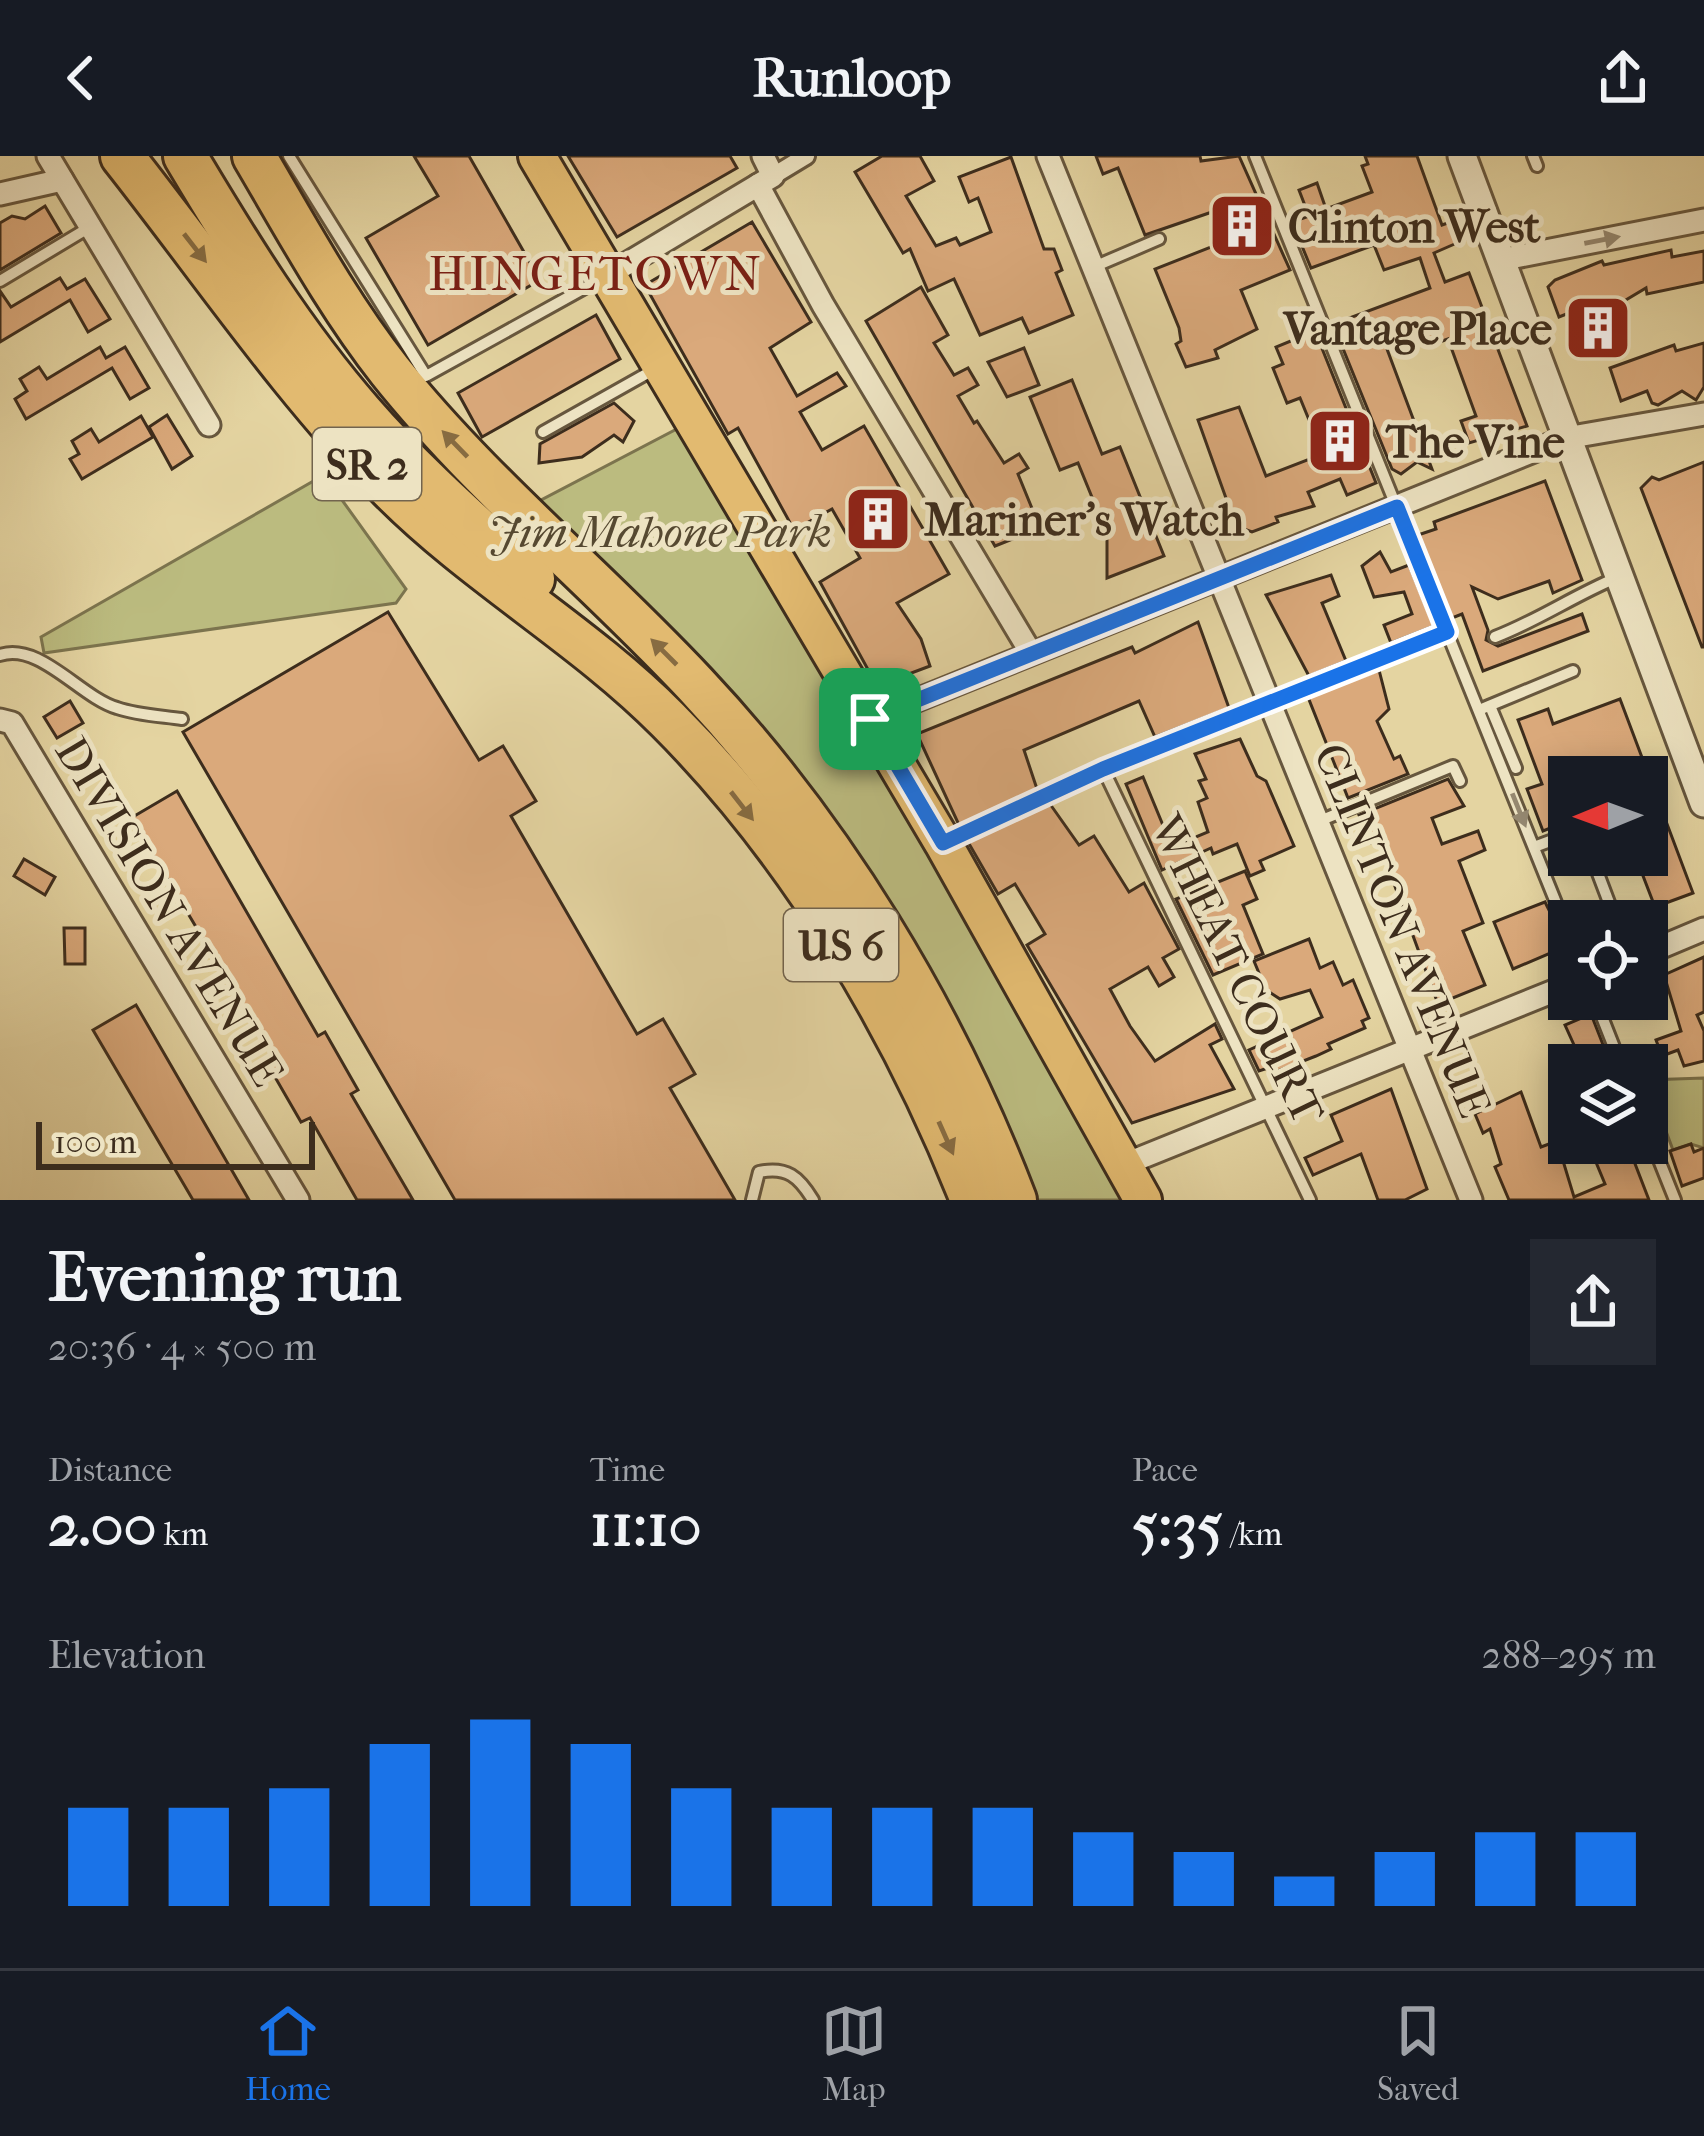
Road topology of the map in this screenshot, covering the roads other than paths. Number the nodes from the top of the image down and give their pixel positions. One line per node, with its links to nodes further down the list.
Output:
1 (48, 156): 12 (street)
2 (122, 156): 37 (highway, SR 2, one-way to 37)
3 (185, 156): 37 (highway, US 6)
4 (212, 156): 29 (highway, US 6)
5 (537, 156): 19 (main road)
6 (806, 156): 11 (street)
7 (1048, 156): 18 (street, CLINTON AVENUE)
8 (1256, 156): 26 (lane)
9 (1462, 156): 17 (street)
10 (279, 160): 19 (lane); 29 (highway, SR 2, one-way to 10)
11 (765, 172): 19 (street); 32 (street)
12 (62, 180): 13 (street); 15 (street)
13 (0, 194)
14 (1704, 220): 17 (street, one-way to 14)
15 (90, 226): 20 (lane); 23 (street)
16 (1159, 239): 18 (lane)
17 (1500, 260): 25 (street)
18 (1096, 266): 28 (street, CLINTON AVENUE)
19 (608, 275): 21 (main road)
20 (0, 281)
21 (662, 366): 24 (lane); 39 (main road)
22 (1704, 414): 25 (street)
23 (209, 425)
24 (542, 432)
25 (1566, 438): 26 (street); 27 (street)
26 (1397, 507): 28 (street); 30 (lane)
27 (1619, 577): 31 (lane); 44 (street)
28 (1217, 579): 32 (street); 35 (street, CLINTON AVENUE)
29 (627, 615): 61 (highway, US 6, one-way to 29)
30 (1447, 632): 35 (lane); 36 (lane)
31 (1495, 637)
32 (1031, 652): 39 (street)
33 (0, 655): 38 (lane)
34 (1573, 671): 36 (lane)
35 (1268, 703): 42 (lane); 45 (street, CLINTON AVENUE)
36 (1484, 708): 41 (lane); 48 (lane, one-way to 48)
37 (666, 717): 60 (highway, US 6, one-way to 60)
38 (182, 718)
39 (870, 719): 47 (main road)
40 (6, 722): 57 (street, DIVISION AVENUE)
41 (1516, 768)
42 (1103, 769): 47 (lane); 54 (lane, WHEAT COURT)
43 (1460, 781): 45 (lane)
44 (1704, 803)
45 (1317, 822): 53 (street, CLINTON AVENUE)
46 (1548, 842): 48 (lane)
47 (943, 843): 56 (main road)
48 (1534, 847): 49 (lane)
49 (1555, 900)
50 (1704, 928): 51 (street)
51 (1668, 944)
52 (1548, 993): 53 (street)
53 (1410, 1045): 54 (street); 64 (street, CLINTON AVENUE)
54 (1263, 1107): 56 (street); 63 (lane, WHEAT COURT)
55 (1661, 1164): 65 (lane)
56 (1123, 1165): 62 (main road)
57 (298, 1200)
58 (752, 1200): 59 (lane)
59 (813, 1200)
60 (972, 1200)
61 (1015, 1200)
62 (1143, 1200)
63 (1310, 1200)
64 (1471, 1200)
65 (1675, 1200)

